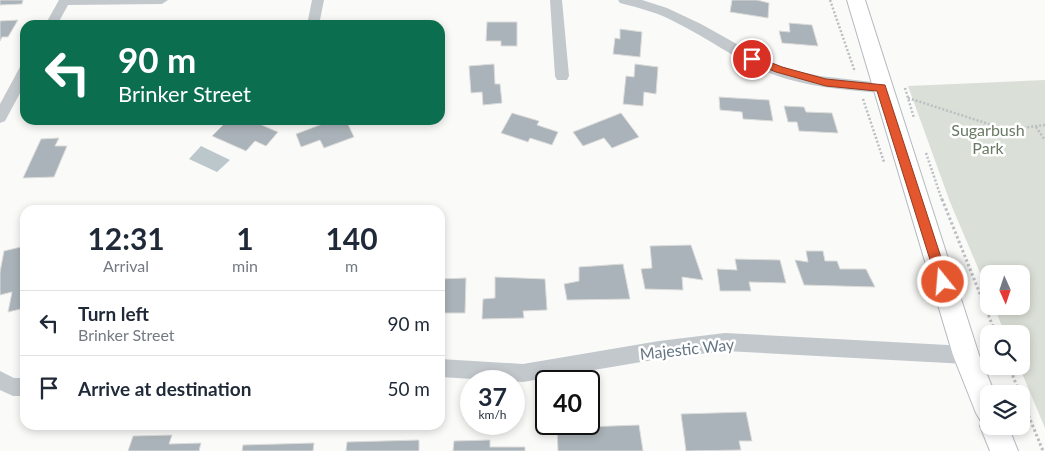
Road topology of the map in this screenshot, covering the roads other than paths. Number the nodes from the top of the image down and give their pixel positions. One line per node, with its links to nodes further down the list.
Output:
1 (65, 0): 2 (street); 7 (street)
2 (162, 0)
3 (318, 0): 8 (street)
4 (556, 0): 9 (street)
5 (624, 0): 11 (street)
6 (856, 0): 11 (street)
7 (54, 20)
8 (314, 20)
9 (562, 76)
10 (20, 80): 12 (street)
11 (881, 88): 13 (street)
12 (0, 117)
13 (966, 355): 14 (street, Majestic Way); 17 (street)
14 (445, 368)
15 (0, 380): 16 (street)
16 (20, 387)
17 (980, 390)
18 (998, 435): 19 (street)
19 (1004, 451)

